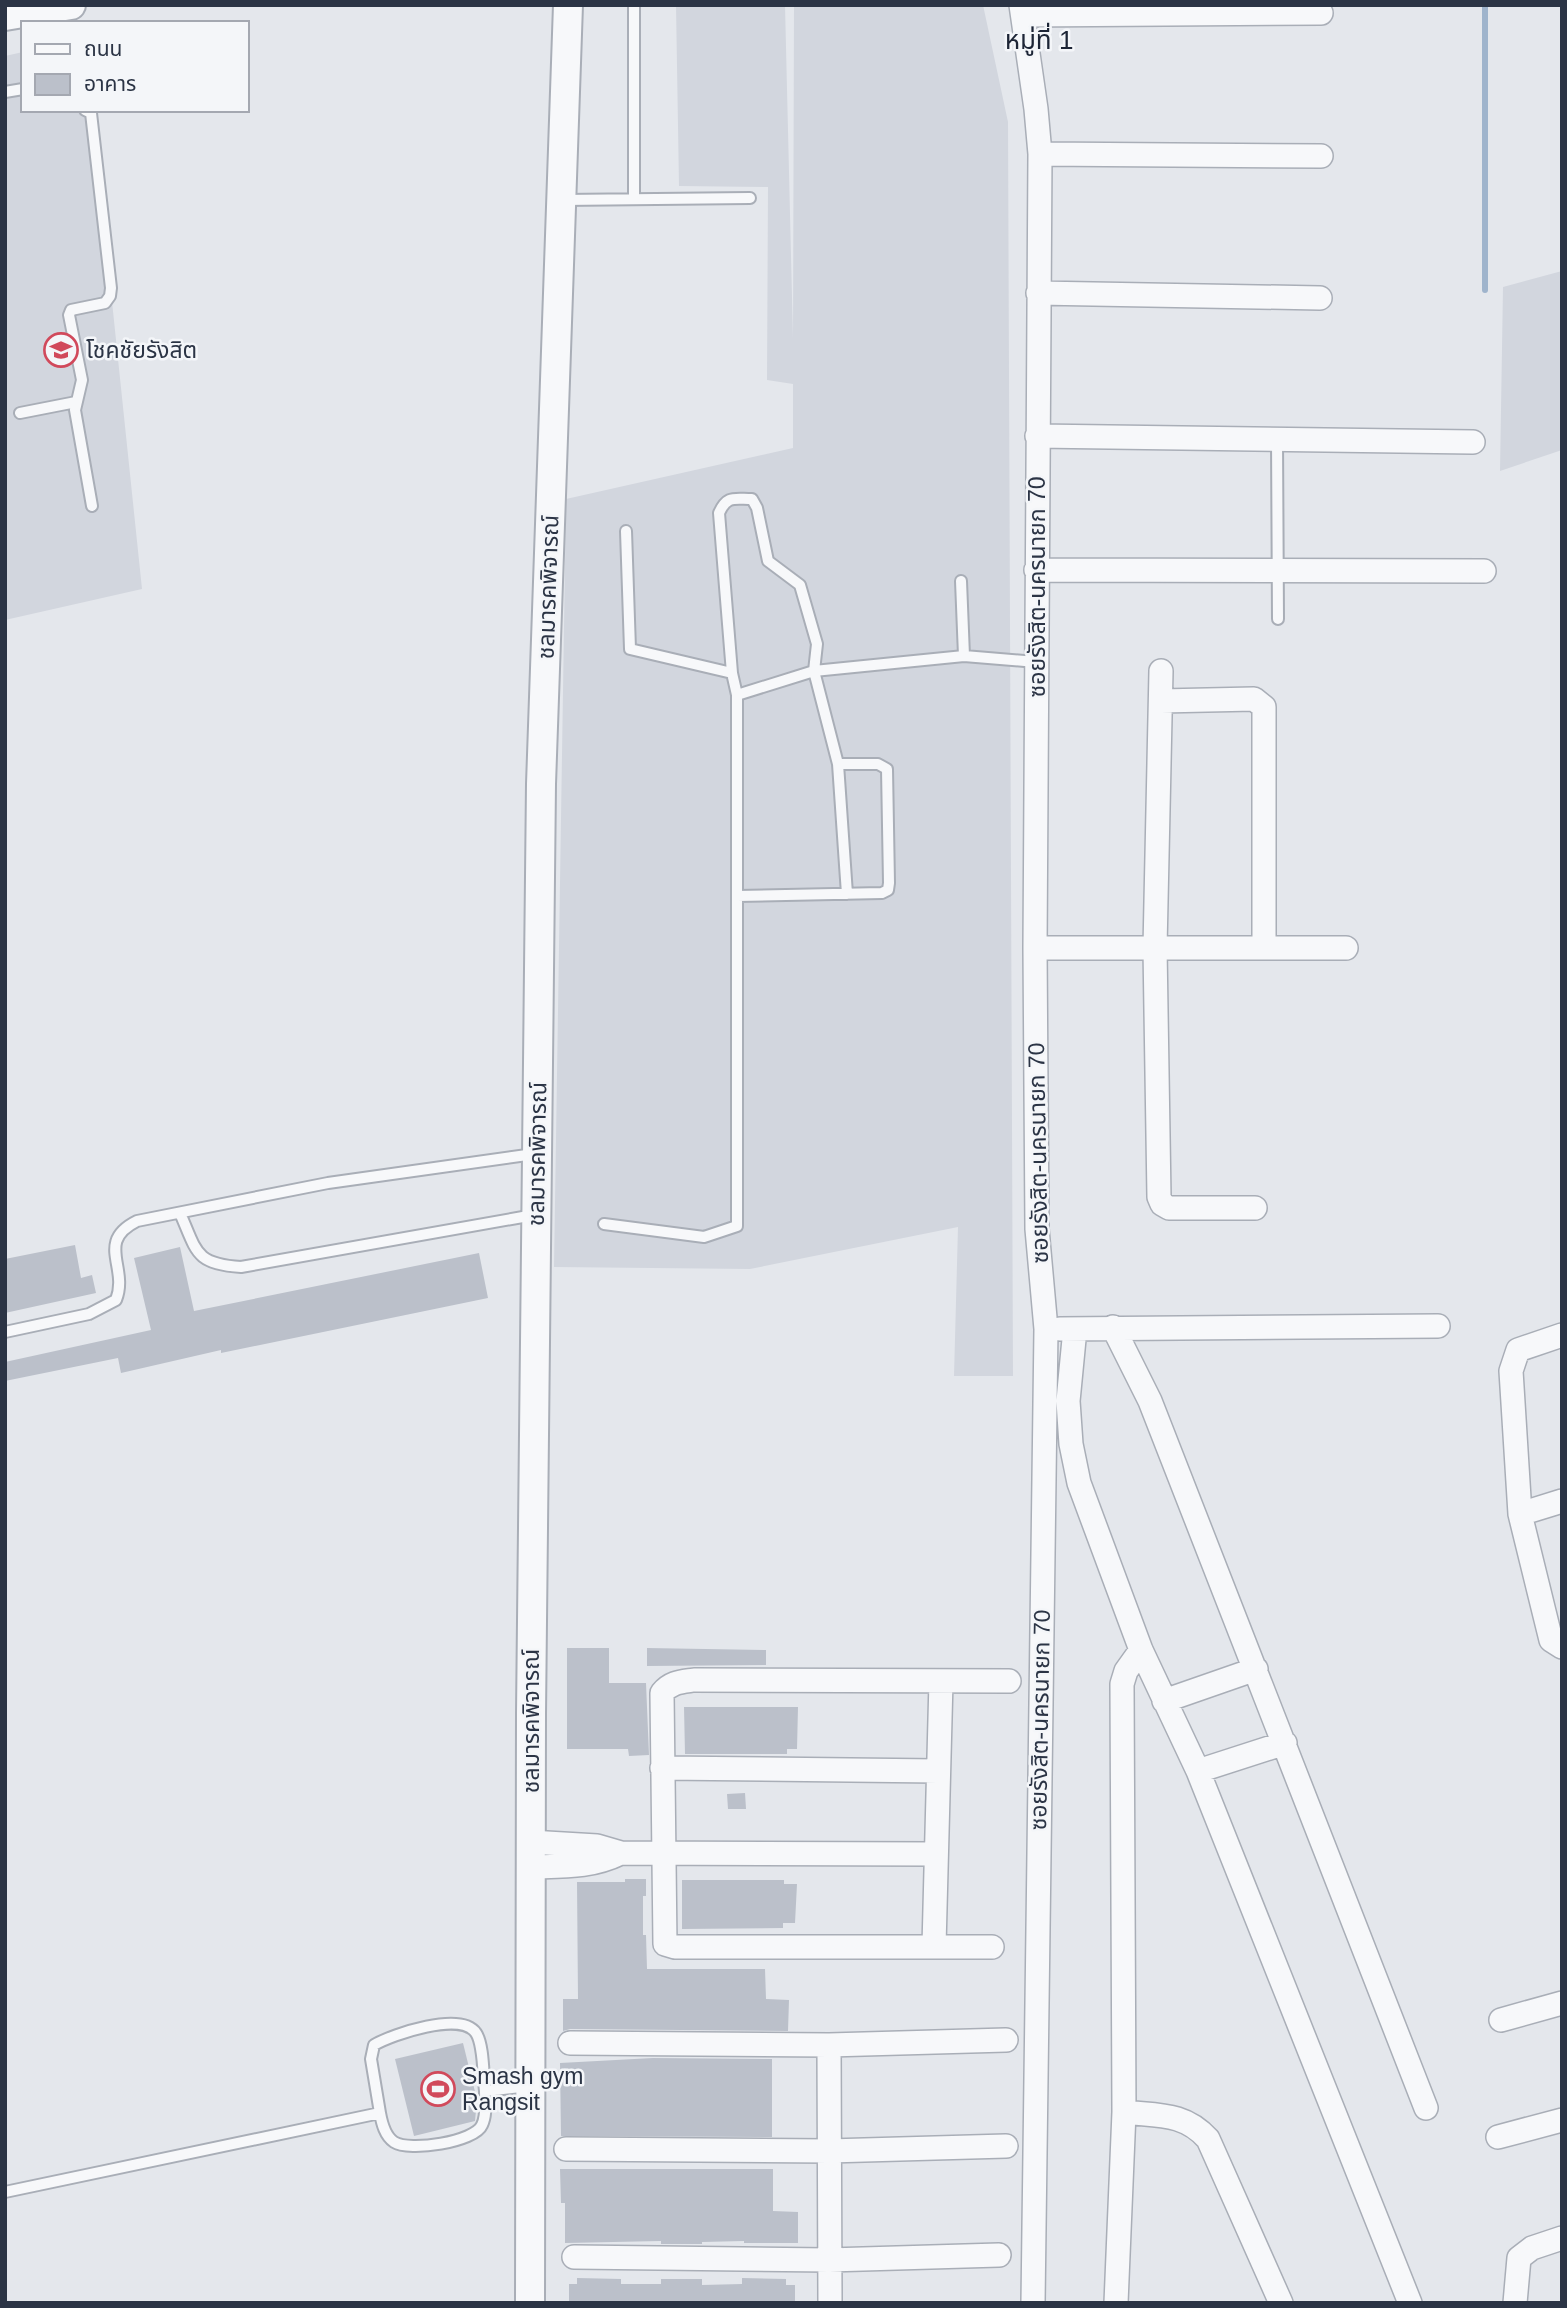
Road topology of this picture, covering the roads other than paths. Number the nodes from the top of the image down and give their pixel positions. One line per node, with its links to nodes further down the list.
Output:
1 (71, 5): 4 (street)
2 (568, 5): 13 (street, ชลมารคพิจารณ์)
3 (634, 5): 12 (lane)
4 (65, 6): 7 (street)
5 (1022, 10): 6 (street); 9 (street, ซอยรังสิต-นครนายก 70)
6 (1321, 13)
7 (19, 17)
8 (89, 112): 16 (lane)
9 (1040, 153): 10 (street); 14 (street, ซอยรังสิต-นครนายก 70)
10 (1321, 156)
11 (750, 198): 12 (lane)
12 (634, 199): 13 (lane)
13 (562, 200): 42 (street, ชลมารคพิจารณ์)
14 (1038, 293): 15 (street); 18 (street, ซอยรังสิต-นครนายก 70)
15 (1320, 298)
16 (76, 402): 17 (lane); 21 (lane)
17 (20, 413)
18 (1037, 436): 19 (street); 23 (street, ซอยรังสิต-นครนายก 70)
19 (1277, 439): 20 (street); 24 (lane)
20 (1472, 442)
21 (92, 506)
22 (626, 531): 32 (lane)
23 (1036, 570): 24 (street); 29 (street, ซอยรังสิต-นครนายก 70)
24 (1279, 570): 25 (street); 27 (lane)
25 (1484, 571)
26 (961, 581): 28 (lane)
27 (1278, 619)
28 (964, 656): 29 (lane); 30 (lane)
29 (1036, 662): 38 (street, ซอยรังสิต-นครนายก 70)
30 (814, 671): 32 (lane); 33 (lane); 35 (lane)
31 (1161, 671): 34 (street)
32 (733, 673): 33 (lane)
33 (737, 695): 37 (lane)
34 (1161, 701): 39 (street); 40 (street)
35 (838, 764): 36 (lane); 36 (lane)
36 (847, 894): 37 (lane)
37 (737, 896): 46 (lane)
38 (1035, 948): 39 (street); 49 (street, ซอยรังสิต-นครนายก 70)
39 (1155, 948): 40 (street); 43 (street)
40 (1264, 948): 41 (street)
41 (1346, 948)
42 (537, 1153): 44 (lane); 45 (street, ชลมารคพิจารณ์)
43 (1255, 1208)
44 (180, 1213): 45 (lane); 51 (lane)
45 (536, 1214): 67 (street, ชลมารคพิจารณ์)
46 (604, 1224)
47 (1438, 1326): 48 (street)
48 (1113, 1327): 50 (street); 57 (street)
49 (1046, 1329): 50 (street); 92 (street, ซอยรังสิต-นครนายก 70)
50 (1075, 1329): 56 (street)
51 (5, 1332)
52 (1562, 1335): 54 (street)
53 (1562, 1501): 54 (street)
54 (1520, 1514): 55 (street)
55 (1562, 1647)
56 (1141, 1650): 60 (street); 78 (street)
57 (1256, 1669): 60 (street); 61 (street)
58 (941, 1681): 59 (street); 62 (street); 63 (street)
59 (1009, 1681)
60 (1164, 1701): 64 (street)
61 (1285, 1743): 64 (street); 77 (street)
62 (662, 1768): 63 (street); 65 (street)
63 (939, 1771): 66 (street)
64 (1198, 1771): 95 (street)
65 (663, 1853): 66 (street); 67 (street); 68 (street)
66 (936, 1854): 68 (street)
67 (530, 1855): 75 (street, ชลมารคพิจารณ์)
68 (934, 1946): 69 (street)
69 (992, 1947)
70 (1562, 2003): 71 (street)
71 (1501, 2020)
72 (1006, 2040): 74 (street)
73 (570, 2043): 74 (street)
74 (829, 2045): 84 (street)
75 (529, 2087): 76 (lane); 90 (street, ชลมารคพิจารณ์)
76 (485, 2091): 79 (lane); 79 (lane)
77 (1426, 2108)
78 (1124, 2112): 93 (street); 94 (street)
79 (380, 2113): 85 (lane)
80 (1562, 2119): 81 (street)
81 (1498, 2137)
82 (1006, 2146): 84 (street)
83 (566, 2149): 84 (street)
84 (829, 2151): 89 (street)
85 (5, 2192)
86 (1562, 2238): 96 (street)
87 (999, 2255): 89 (street)
88 (573, 2258): 89 (street)
89 (829, 2260): 91 (street)
90 (530, 2303)
91 (830, 2303)
92 (1033, 2303)
93 (1116, 2303)
94 (1280, 2303)
95 (1410, 2303)
96 (1515, 2303)

